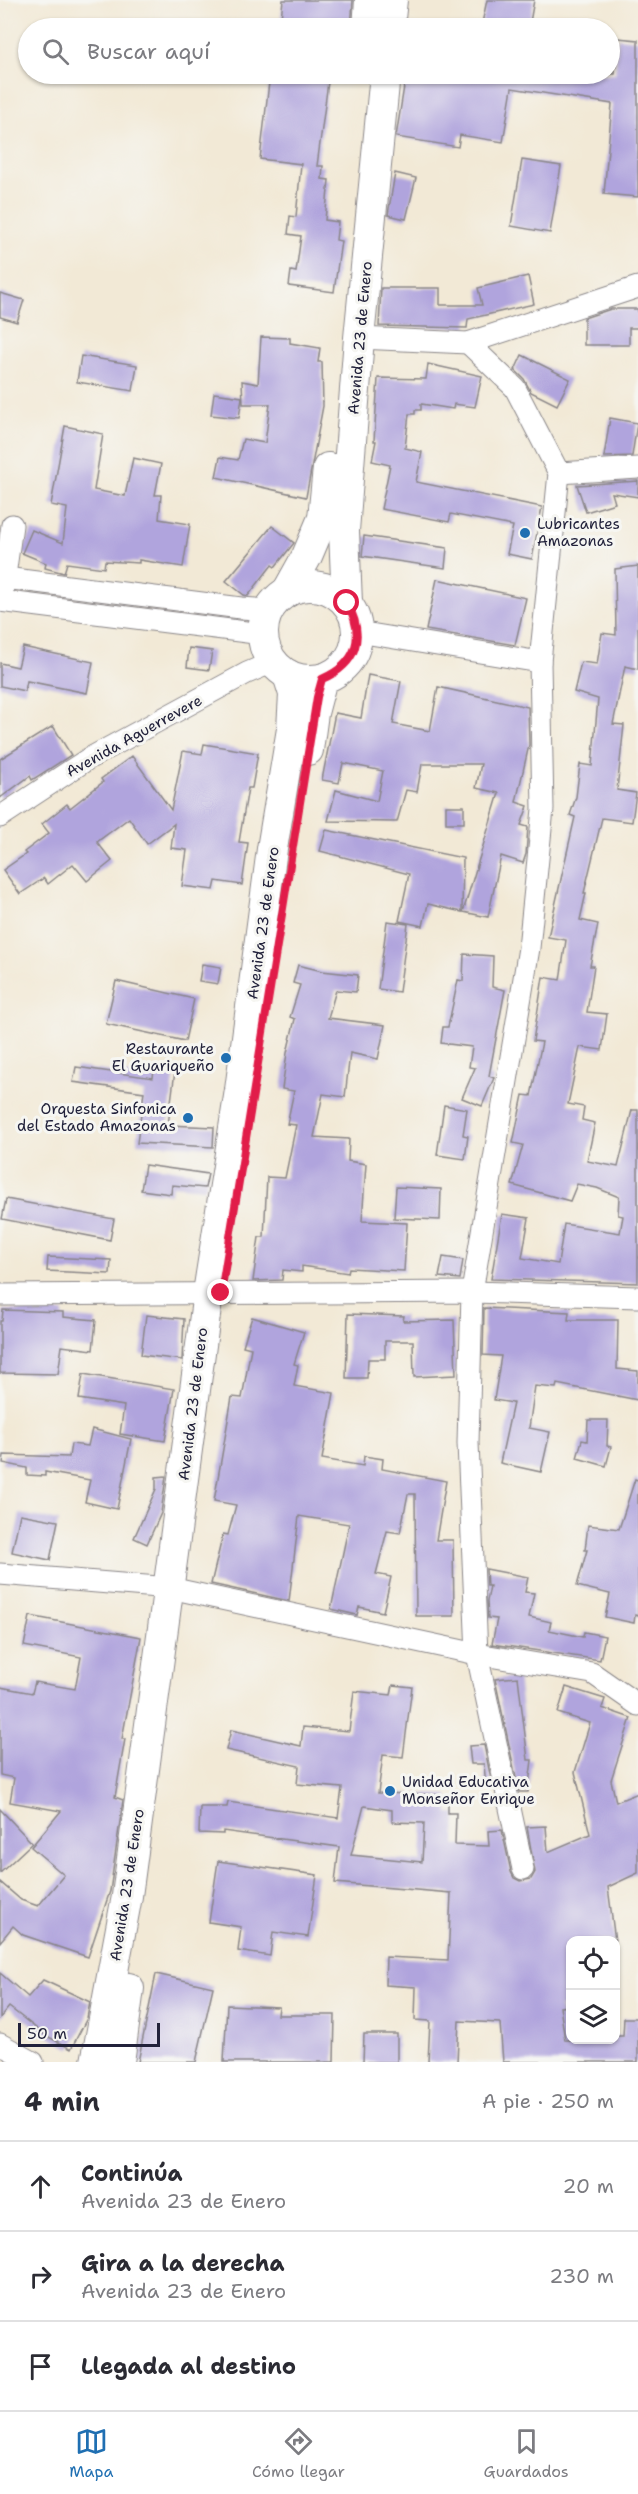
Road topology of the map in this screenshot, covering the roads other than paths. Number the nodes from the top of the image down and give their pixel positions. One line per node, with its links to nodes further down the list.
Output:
1 (370, 0): 3 (main road)
2 (392, 0): 4 (main road)
3 (369, 18)
4 (390, 18)
5 (362, 84): 16 (main road, Avenida 23 de Enero)
6 (384, 84): 8 (main road, Avenida 23 de Enero)
7 (638, 287): 9 (street)
8 (359, 338): 9 (street); 15 (main road, Avenida 23 de Enero)
9 (468, 343): 11 (street)
10 (638, 468): 11 (street)
11 (559, 473): 18 (street)
12 (12, 525): 13 (street)
13 (5, 578): 14 (street); 16 (street)
14 (0, 603): 16 (street)
15 (347, 603): 16 (main road); 17 (main road, Avenida 23 de Enero)
16 (273, 612): 19 (main road, Avenida 23 de Enero)
17 (358, 632): 18 (street); 20 (main road)
18 (540, 662): 22 (street)
19 (280, 669): 20 (main road); 21 (street, Avenida Aguerrevere); 23 (main road, Avenida 23 de Enero)
20 (322, 679): 23 (main road, Avenida 23 de Enero)
21 (0, 817)
22 (472, 1292): 23 (street); 25 (street); 28 (street)
23 (215, 1293): 24 (street); 27 (main road, Avenida 23 de Enero)
24 (0, 1295)
25 (638, 1297)
26 (0, 1574): 27 (street)
27 (177, 1590): 28 (street); 33 (main road, Avenida 23 de Enero); 34 (main road, Avenida 23 de Enero)
28 (477, 1654): 29 (street); 30 (street)
29 (638, 1705)
30 (523, 1869)
31 (0, 2044): 32 (street)
32 (33, 2062)
33 (96, 2062)
34 (119, 2062)

